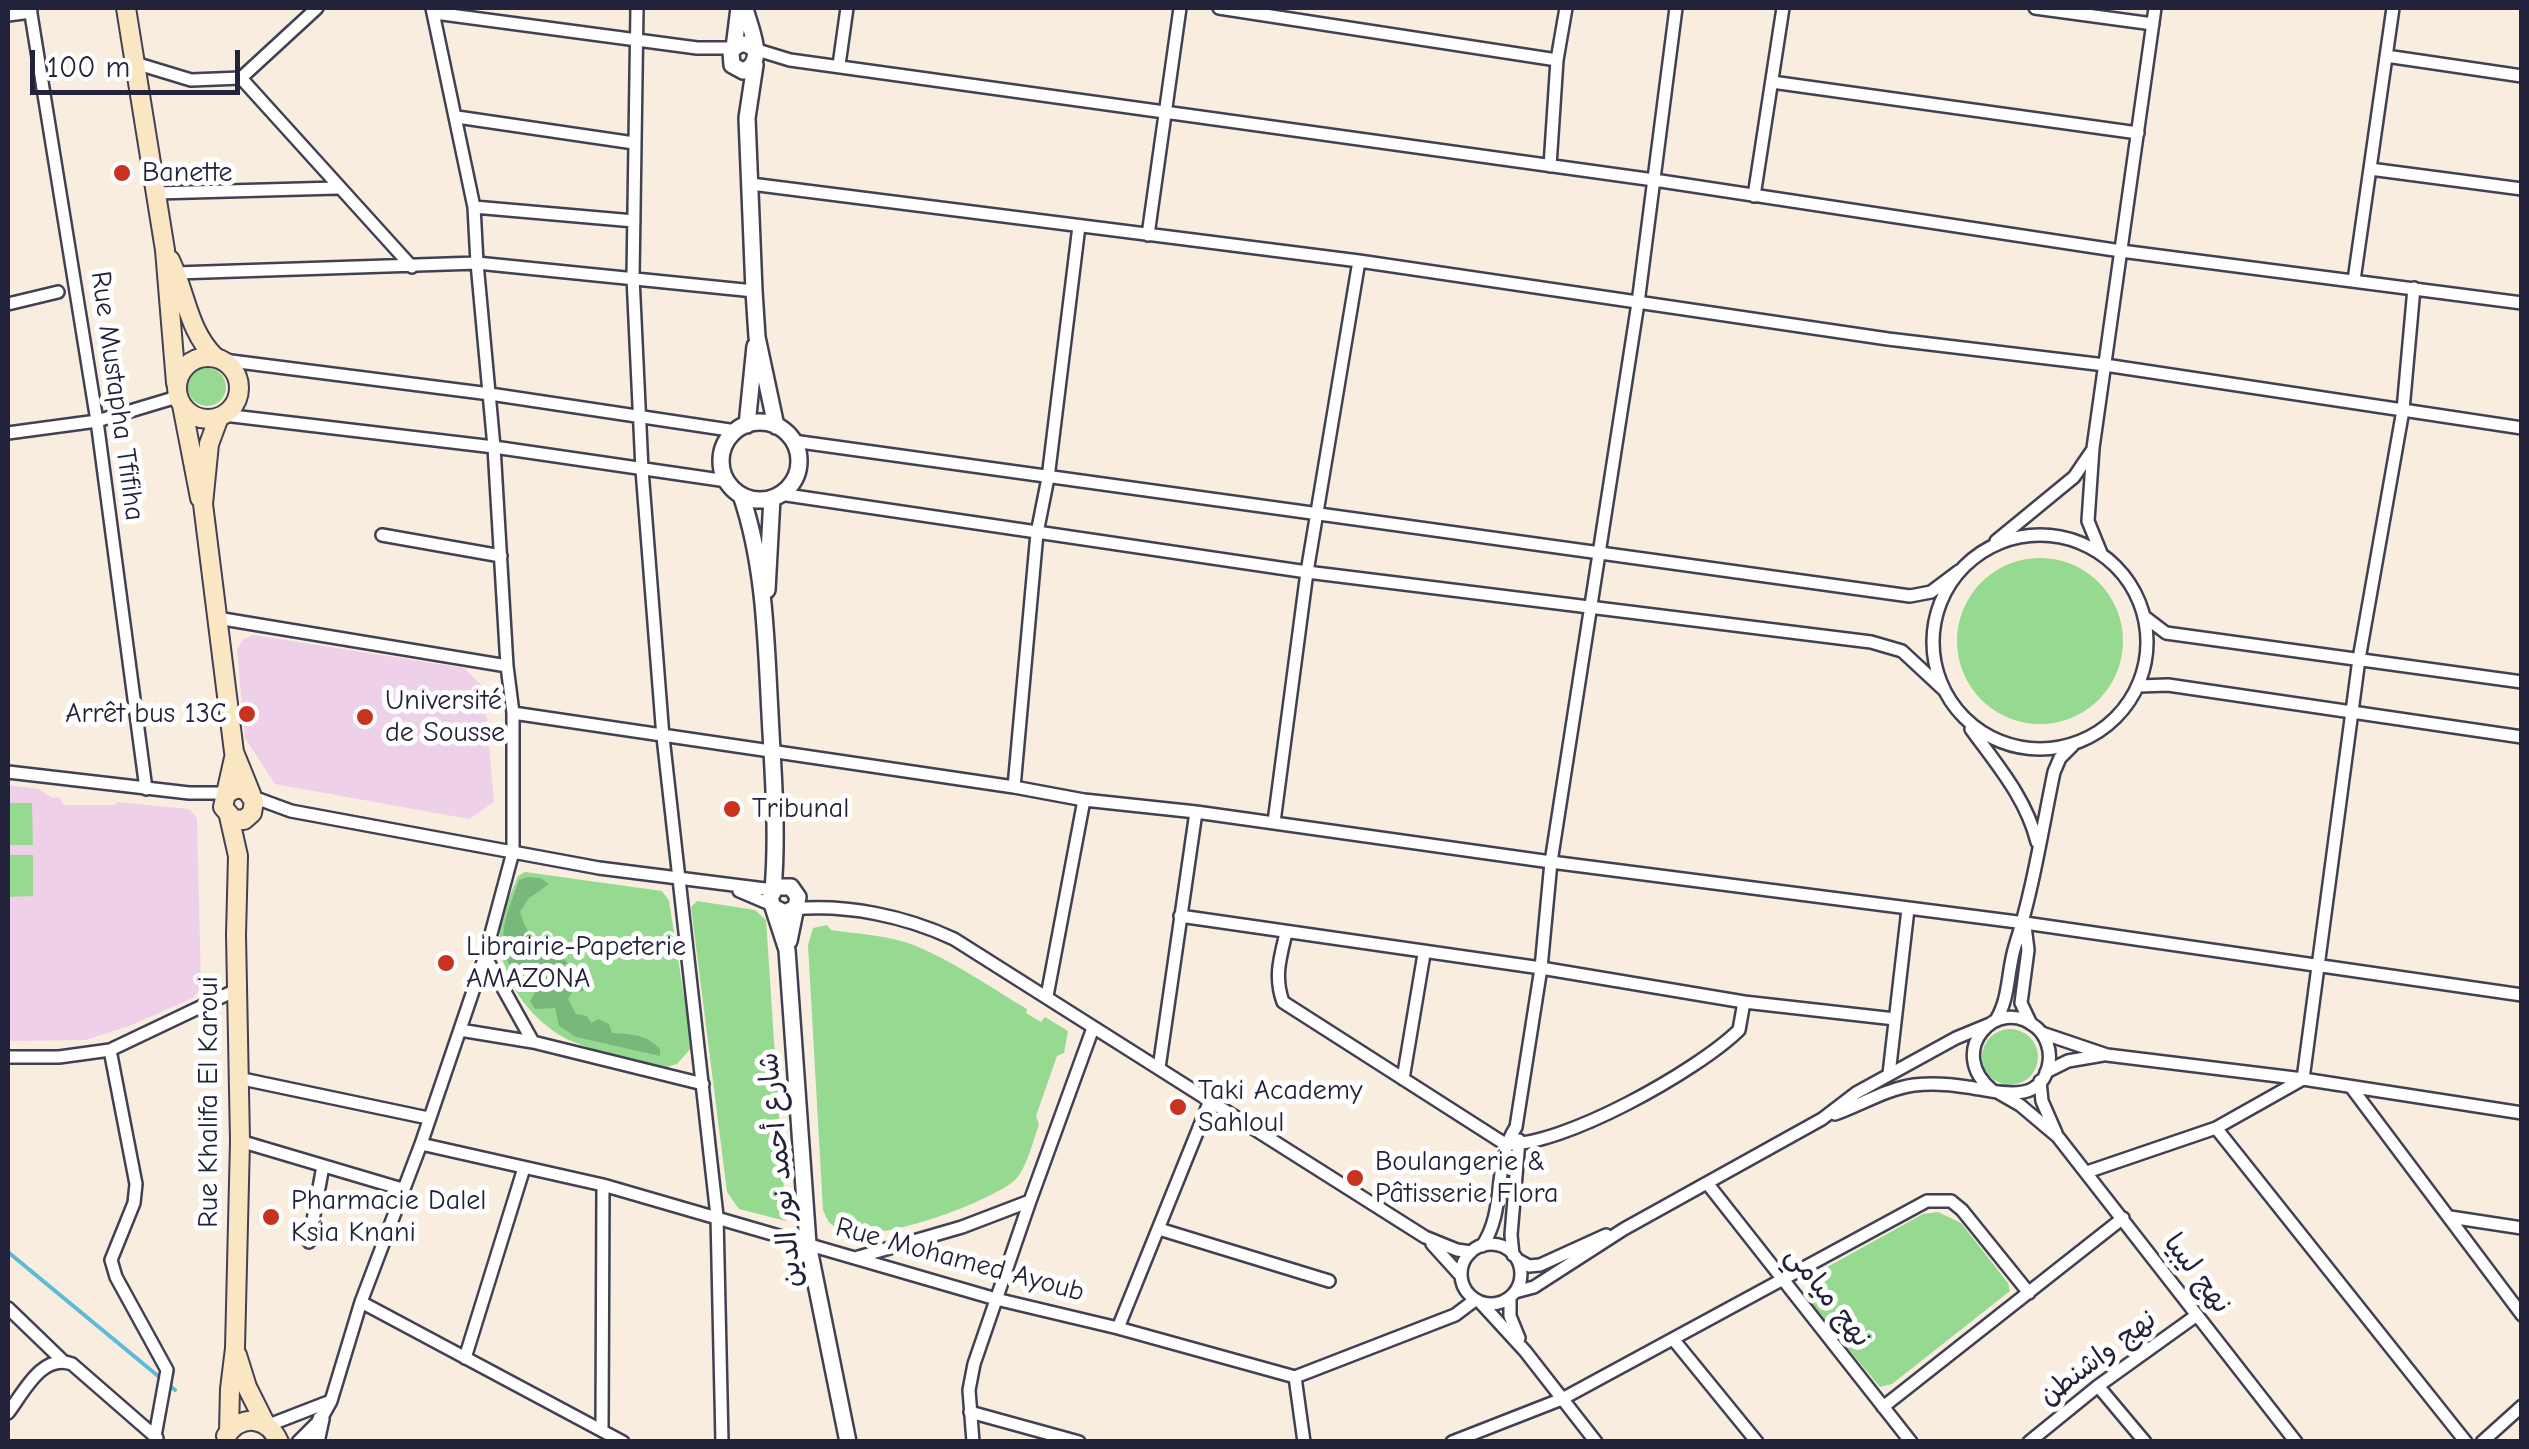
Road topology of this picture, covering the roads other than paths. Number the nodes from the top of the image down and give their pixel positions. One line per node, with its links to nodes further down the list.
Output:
1 (126, 8): 23 (main road)
2 (318, 8): 26 (street)
3 (637, 8): 18 (street)
4 (742, 8): 20 (street); 21 (street)
5 (847, 8): 24 (street)
6 (1180, 8): 28 (street)
7 (1219, 8): 22 (street)
8 (1566, 8): 22 (street)
9 (1676, 8): 35 (street)
10 (1783, 8): 27 (street)
11 (2035, 8): 17 (street)
12 (2155, 8): 17 (street)
13 (2392, 8): 19 (street)
14 (30, 10): 16 (street); 67 (street, Rue Mustapha Tfifiha)
15 (434, 10): 18 (street); 29 (street)
16 (8, 15)
17 (2153, 24): 31 (street)
18 (636, 38): 20 (street); 32 (street)
19 (2386, 56): 25 (street); 34 (street)
20 (732, 59): 21 (street); 21 (street); 30 (street)
21 (755, 59): 24 (street); 30 (street)
22 (1558, 60): 33 (street)
23 (135, 63): 26 (street); 39 (main road)
24 (839, 66): 28 (street)
25 (2522, 76)
26 (241, 78): 37 (street)
27 (1772, 82): 31 (street); 40 (street)
28 (1166, 112): 33 (street); 44 (street)
29 (458, 118): 32 (street); 41 (street)
30 (747, 118): 36 (street)
31 (2138, 133): 46 (street)
32 (634, 143): 42 (street)
33 (1550, 166): 35 (street)
34 (2370, 169): 38 (street); 52 (street)
35 (1654, 180): 40 (street); 56 (street)
36 (751, 184): 43 (street); 54 (street)
37 (337, 188): 39 (street); 49 (street)
38 (2522, 189)
39 (156, 193): 45 (main road)
40 (1754, 196): 46 (street)
41 (474, 207): 42 (street); 48 (street)
42 (634, 222): 51 (street)
43 (1079, 226): 44 (street); 76 (street)
44 (1148, 235): 47 (street)
45 (165, 250): 50 (main road); 63 (main road)
46 (2121, 252): 52 (street); 61 (street)
47 (1358, 260): 56 (street); 81 (street)
48 (477, 262): 49 (street); 51 (street); 62 (street)
49 (412, 267): 50 (street)
50 (176, 272): 60 (main road)
51 (633, 277): 54 (street); 66 (street)
52 (2354, 280): 53 (street)
53 (2414, 288): 57 (street); 64 (street)
54 (754, 291): 59 (street)
55 (58, 292): 58 (street)
56 (1638, 303): 61 (street); 85 (street)
57 (2522, 303)
58 (8, 304)
59 (757, 337): 68 (street); 69 (street)
60 (219, 358): 62 (street); 63 (main road); 65 (main road)
61 (2105, 364): 64 (street); 74 (street)
62 (490, 394): 66 (street); 73 (street)
63 (178, 395): 65 (main road); 67 (street); 80 (main road)
64 (2403, 410): 70 (street); 94 (street)
65 (222, 416): 73 (street); 80 (main road)
66 (639, 416): 69 (street); 75 (street)
67 (97, 420): 71 (street); 109 (street, Rue Mustapha Tfifiha)
68 (776, 426): 69 (street); 72 (street)
69 (741, 428): 77 (street)
70 (2522, 428)
71 (8, 433)
72 (793, 441): 76 (street); 79 (street)
73 (494, 447): 75 (street); 87 (street)
74 (2093, 448): 84 (street); 86 (street)
75 (642, 470): 77 (street); 102 (street)
76 (1048, 478): 81 (street); 82 (street)
77 (727, 481): 78 (street)
78 (741, 495): 79 (street); 91 (street)
79 (776, 496): 82 (street); 91 (street)
80 (203, 504): 93 (main road)
81 (1319, 514): 85 (street); 89 (street)
82 (1037, 533): 89 (street); 108 (street)
83 (382, 534): 87 (street)
84 (1990, 547): 86 (street); 88 (street)
85 (1599, 554): 88 (street); 90 (street)
86 (2102, 554): 92 (street)
87 (501, 556): 95 (street)
88 (1959, 571): 98 (street)
89 (1307, 572): 90 (street); 116 (street)
90 (1593, 605): 98 (street); 121 (street)
91 (764, 614): 106 (street, شارع أحمد نور الدين)
92 (2145, 617): 94 (street); 97 (street)
93 (217, 618): 95 (street); 105 (main road)
94 (2359, 660): 96 (street); 100 (street)
95 (507, 666): 99 (street)
96 (2522, 682)
97 (2139, 686): 100 (street); 104 (street)
98 (1945, 691): 101 (street)
99 (513, 713): 102 (street); 119 (street)
100 (2352, 713): 103 (street); 134 (street)
101 (1960, 714): 104 (street); 117 (street)
102 (663, 737): 106 (street); 122 (street)
103 (2522, 737)
104 (2073, 745): 117 (street)
105 (234, 752): 111 (main road); 113 (main road)
106 (772, 752): 108 (street); 118 (street, شارع أحمد نور الدين)
107 (8, 772): 109 (street)
108 (1014, 787): 112 (street)
109 (146, 788): 110 (street)
110 (189, 793): 111 (street); 115 (street)
111 (228, 793): 113 (main road); 115 (main road)
112 (1084, 800): 114 (street); 138 (street)
113 (252, 801): 115 (main road); 119 (street); 120 (main road, Rue Khalifa El Karoui)
114 (1196, 812): 116 (street); 128 (street)
115 (227, 814): 120 (main road, Rue Khalifa El Karoui)
116 (1274, 822): 121 (street)
117 (2038, 844): 129 (street)
118 (777, 848): 123 (street, شارع أحمد نور الدين); 124 (street, شارع أحمد نور الدين)
119 (513, 852): 122 (street); 133 (street)
120 (238, 856): 136 (main road, Rue Khalifa El Karoui)
121 (1552, 862): 127 (street); 135 (street)
122 (680, 880): 124 (street); 156 (street)
123 (793, 888): 124 (street); 125 (street); 126 (street)
124 (772, 901): 126 (street); 131 (street, شارع أحمد نور الدين)
125 (828, 908): 126 (street); 138 (street)
126 (793, 909): 131 (street, شارع أحمد نور الدين)
127 (1908, 909): 129 (street); 140 (street)
128 (1180, 916): 130 (street); 150 (street)
129 (2025, 923): 134 (street); 141 (street); 142 (street)
130 (1286, 933): 132 (street); 154 (street)
131 (788, 950): 185 (street, شارع أحمد نور الدين)
132 (1424, 954): 135 (street); 154 (street)
133 (484, 956): 144 (street); 146 (street)
134 (2316, 964): 137 (street); 155 (street)
135 (1542, 968): 139 (street); 163 (street)
136 (236, 990): 147 (street); 153 (main road, Rue Khalifa El Karoui)
137 (2522, 995)
138 (1046, 996): 143 (street)
139 (1744, 1002): 140 (street); 169 (street)
140 (1895, 1019): 151 (street)
141 (1993, 1022): 142 (street); 151 (street); 158 (street)
142 (2031, 1024): 145 (street)
143 (1092, 1028): 150 (street); 176 (street)
144 (460, 1030): 146 (street); 161 (street)
145 (2042, 1033): 148 (street); 152 (street)
146 (533, 1042): 156 (street)
147 (110, 1050): 149 (street); 218 (street)
148 (2107, 1054): 152 (street); 155 (street)
149 (8, 1058)
150 (1159, 1068): 159 (street)
151 (1889, 1074): 162 (street)
152 (2043, 1077): 158 (street); 165 (street, نهج ليبيا)
153 (238, 1078): 161 (street); 166 (main road, Rue Khalifa El Karoui)
154 (1403, 1079): 168 (street)
155 (2303, 1079): 157 (street); 164 (street)
156 (702, 1084): 177 (street)
157 (2351, 1087): 160 (street); 178 (street)
158 (1996, 1092): 162 (street); 165 (street, نهج ليبيا)
159 (1209, 1102): 181 (street); 183 (street)
160 (2522, 1114)
161 (428, 1118): 167 (street)
162 (1822, 1119): 173 (street)
163 (1516, 1128): 168 (street); 169 (street)
164 (2216, 1128): 172 (street); 234 (street)
165 (2058, 1137): 172 (street, نهج ليبيا)
166 (240, 1142): 170 (street); 202 (main road, Rue Khalifa El Karoui)
167 (421, 1144): 171 (street, Rue Mohamed Ayoub); 175 (street)
168 (1505, 1144): 169 (street); 186 (street)
169 (1521, 1145): 187 (street)
170 (323, 1166): 175 (street); 184 (street)
171 (524, 1168): 174 (street, Rue Mohamed Ayoub); 204 (street)
172 (2088, 1172): 179 (street, نهج ليبيا)
173 (1707, 1184): 182 (street); 191 (street, نهج ميامي)
174 (602, 1185): 177 (street, Rue Mohamed Ayoub); 215 (street)
175 (402, 1189): 196 (street)
176 (1030, 1201): 188 (street); 194 (street)
177 (717, 1216): 185 (street, Rue Mohamed Ayoub); 223 (street)
178 (2450, 1217): 180 (street); 199 (street)
179 (2124, 1218): 192 (street); 198 (street, نهج ليبيا)
180 (2522, 1228)
181 (1160, 1229): 190 (street); 200 (street)
182 (1624, 1229): 187 (street); 193 (street)
183 (1426, 1237): 186 (street); 189 (street)
184 (309, 1242)
185 (808, 1244): 188 (street, Rue Mohamed Ayoub); 224 (street, شارع أحمد نور الدين)
186 (1476, 1249): 187 (street); 189 (street)
187 (1516, 1257): 193 (street)
188 (855, 1258): 194 (street, Rue Mohamed Ayoub)
189 (1461, 1276): 195 (street)
190 (1329, 1281)
191 (1784, 1282): 192 (street); 201 (street); 211 (street, نهج ميامي)
192 (2029, 1293): 211 (street)
193 (1513, 1294): 195 (street); 203 (street)
194 (996, 1298): 200 (street, Rue Mohamed Ayoub); 212 (street)
195 (1478, 1301): 203 (street); 206 (street)
196 (361, 1302): 204 (street); 209 (street)
197 (8, 1308): 205 (street)
198 (2196, 1315): 207 (street, نهج واشنطن); 233 (street, نهج ليبيا)
199 (2522, 1315)
200 (1118, 1328): 206 (street, Rue Mohamed Ayoub)
201 (1673, 1338): 208 (street); 230 (street)
202 (235, 1348): 216 (main road, Rue Khalifa El Karoui); 217 (main road, Rue Khalifa El Karoui)
203 (1525, 1351): 208 (street)
204 (465, 1358): 215 (street)
205 (62, 1361): 213 (street); 218 (street)
206 (1295, 1377): 227 (street)
207 (2098, 1386): 219 (street, نهج واشنطن); 232 (street)
208 (1562, 1399): 228 (street); 229 (street)
209 (331, 1401): 214 (street); 216 (street)
210 (2522, 1406): 235 (street)
211 (1883, 1407): 231 (street, نهج ميامي)
212 (970, 1412): 225 (street); 226 (street)
213 (8, 1413)
214 (321, 1419): 220 (street); 221 (street)
215 (602, 1429): 222 (street)
216 (271, 1430): 217 (main road)
217 (227, 1436)
218 (157, 1439)
219 (2034, 1440)
220 (298, 1442)
221 (316, 1442)
222 (623, 1442)
223 (722, 1442)
224 (848, 1442)
225 (973, 1442)
226 (1079, 1442)
227 (1304, 1442)
228 (1452, 1442)
229 (1596, 1442)
230 (1757, 1442)
231 (1911, 1442)
232 (2144, 1442)
233 (2296, 1442)
234 (2466, 1442)
235 (2482, 1442)

